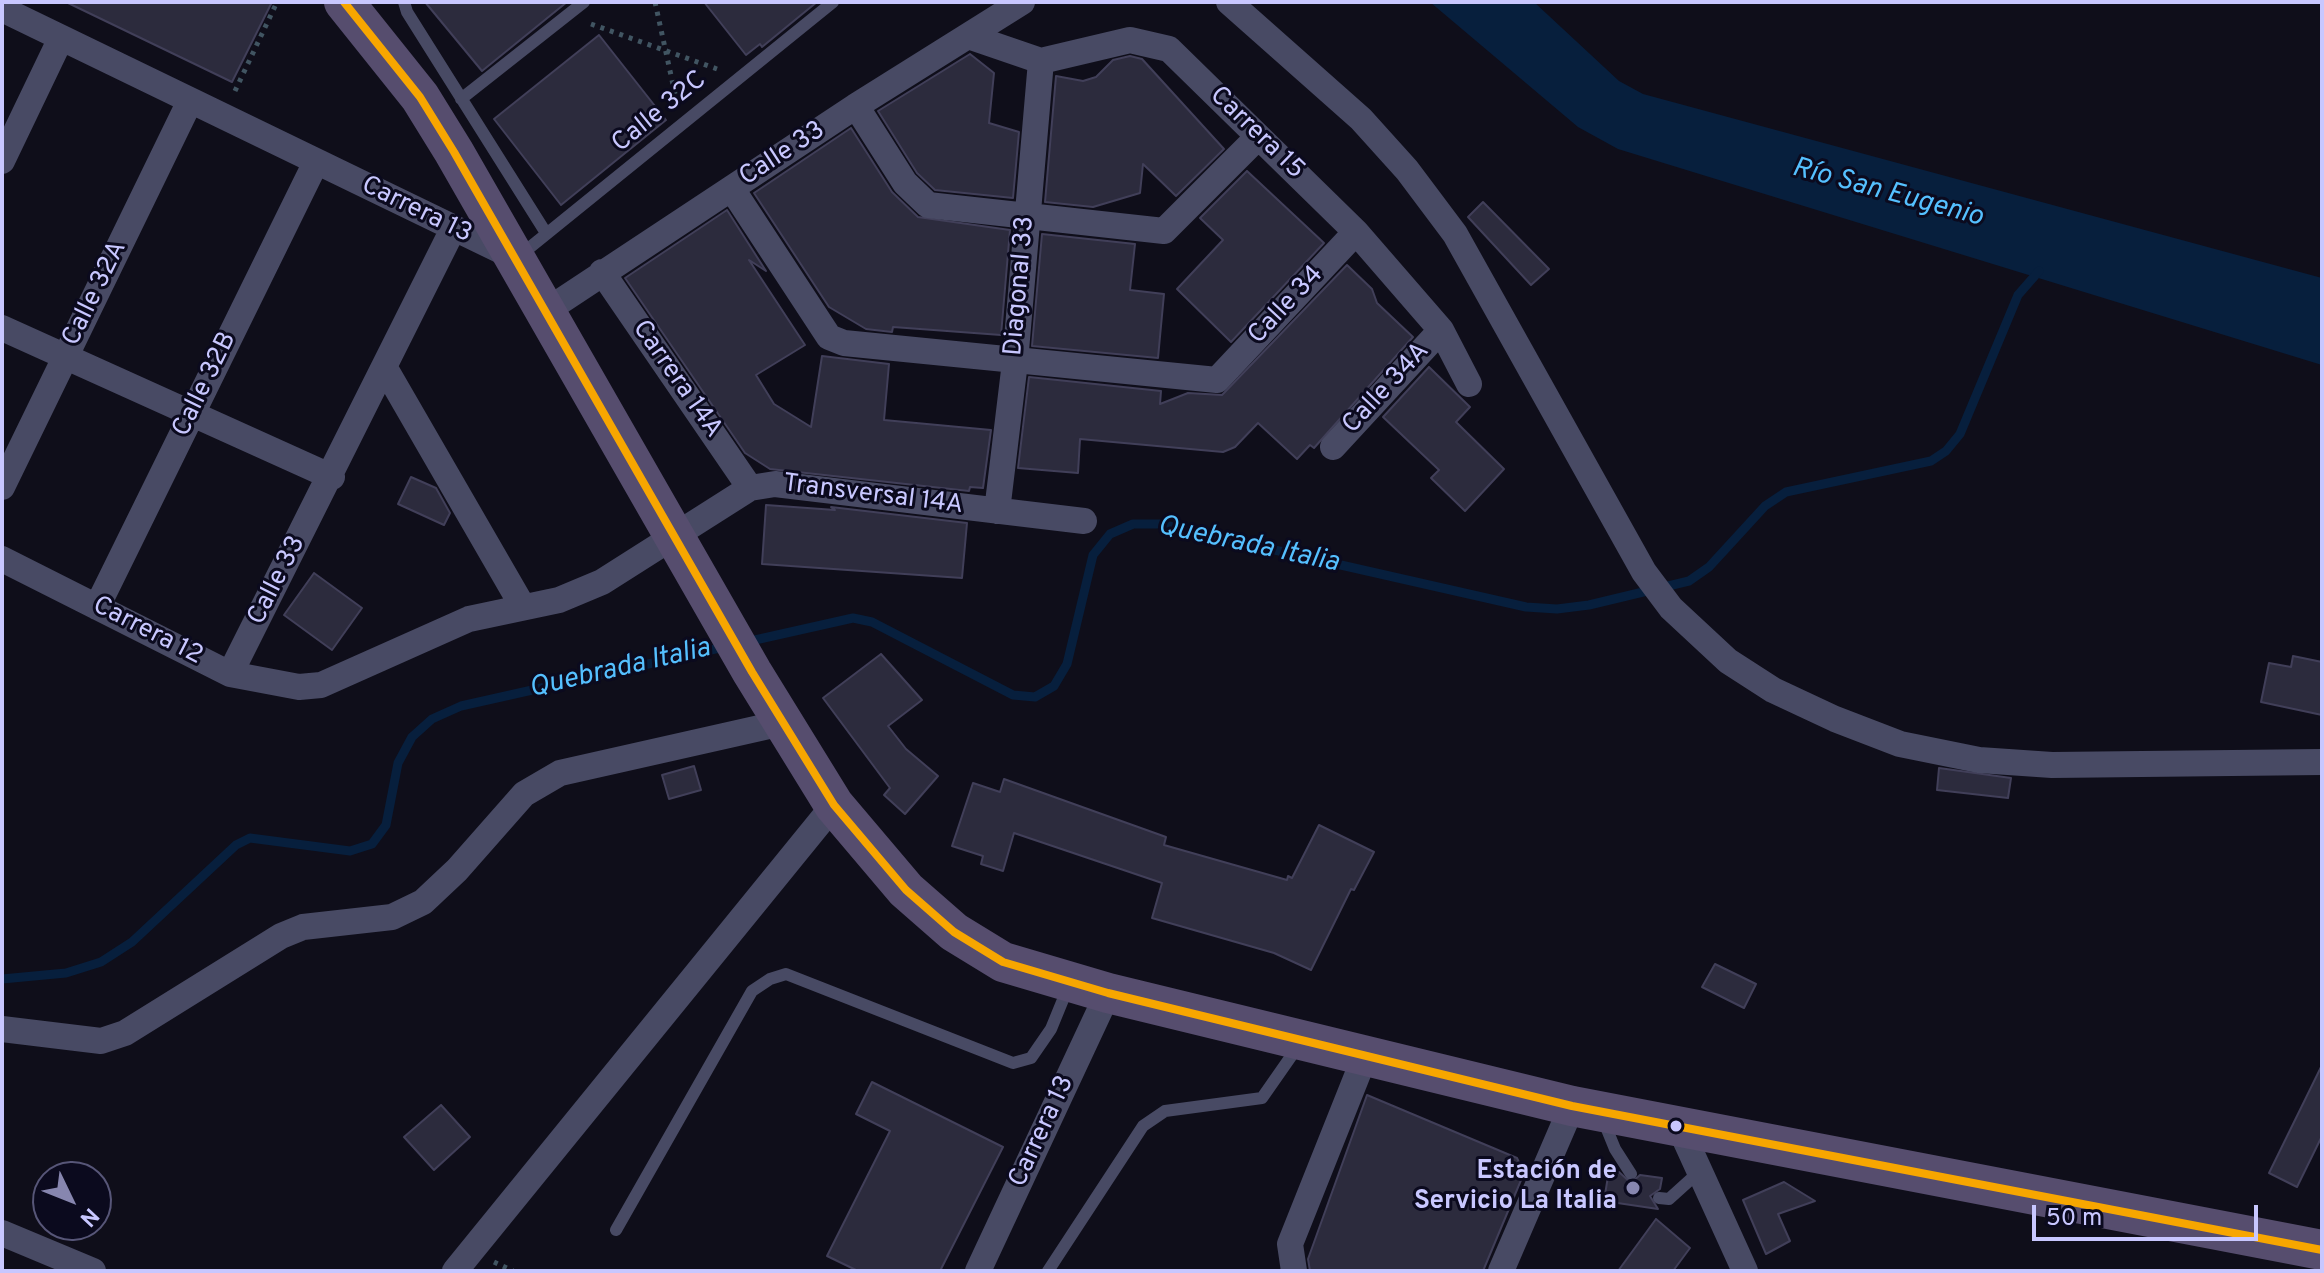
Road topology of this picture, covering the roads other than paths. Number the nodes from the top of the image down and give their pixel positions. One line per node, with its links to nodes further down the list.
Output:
1 (344, 2): 21 (main road)
2 (404, 2): 11 (lane)
3 (584, 2): 11 (lane)
4 (833, 2): 21 (lane, Calle 32C)
5 (1022, 2): 8 (street, Calle 33)
6 (1229, 2): 43 (street)
7 (2, 9): 9 (street, Carrera 13)
8 (968, 36): 10 (street); 13 (street, Calle 33)
9 (61, 38): 12 (street, Carrera 13); 15 (street)
10 (1041, 61): 14 (street, Carrera 15); 18 (street, Diagonal 33)
11 (461, 99): 21 (lane)
12 (190, 101): 16 (street, Carrera 13); 26 (street, Calle 32A)
13 (856, 106): 17 (street, Calle 33); 18 (street)
14 (1258, 137): 18 (street); 20 (street, Carrera 15)
15 (2, 161)
16 (316, 162): 19 (street, Carrera 13); 30 (street, Calle 32B)
17 (732, 189): 22 (street, Calle 33); 27 (street)
18 (1026, 217): 27 (street, Diagonal 33)
19 (453, 229): 21 (street, Carrera 13); 28 (street, Calle 33)
20 (1356, 232): 25 (street, Carrera 15); 27 (street, Calle 34)
21 (531, 246): 23 (main road)
22 (602, 272): 23 (street, Calle 33); 34 (street, Carrera 14A)
23 (546, 311): 37 (main road)
24 (2, 328): 26 (street)
25 (1441, 330): 29 (street, Carrera 15); 31 (street, Calle 34A)
26 (65, 357): 30 (street); 33 (street, Calle 32A)
27 (1015, 362): 35 (street, Diagonal 33)
28 (386, 370): 32 (street, Calle 33); 40 (street)
29 (1469, 384)
30 (192, 414): 32 (street); 39 (street, Calle 32B)
31 (1333, 447)
32 (332, 477): 41 (street, Calle 33)
33 (2, 487)
34 (750, 488): 35 (street, Transversal 14A); 37 (street)
35 (997, 511): 36 (street, Transversal 14A)
36 (1084, 521)
37 (675, 536): 40 (street); 42 (main road)
38 (2, 559): 39 (street, Carrera 12)
39 (97, 607): 41 (street, Carrera 12)
40 (523, 607): 41 (street, Carrera 12)
41 (230, 674)
42 (782, 723): 44 (main road); 47 (street)
43 (2322, 762)
44 (834, 805): 45 (main road); 59 (street)
45 (1070, 982): 46 (main road); 55 (lane)
46 (1108, 993): 48 (main road); 60 (street, Carrera 13)
47 (2, 1029)
48 (1302, 1039): 49 (main road); 61 (lane)
49 (1365, 1056): 50 (main road); 62 (street)
50 (1586, 1108): 51 (main road); 53 (lane); 63 (street)
51 (1679, 1126): 52 (street); 57 (main road)
52 (1700, 1171): 54 (lane); 64 (street)
53 (1631, 1174)
54 (1659, 1198)
55 (616, 1230)
56 (2, 1233): 58 (street)
57 (2322, 1250)
58 (93, 1271)
59 (455, 1271)
60 (978, 1271)
61 (1048, 1271)
62 (1294, 1271)
63 (1501, 1271)
64 (1745, 1271)

